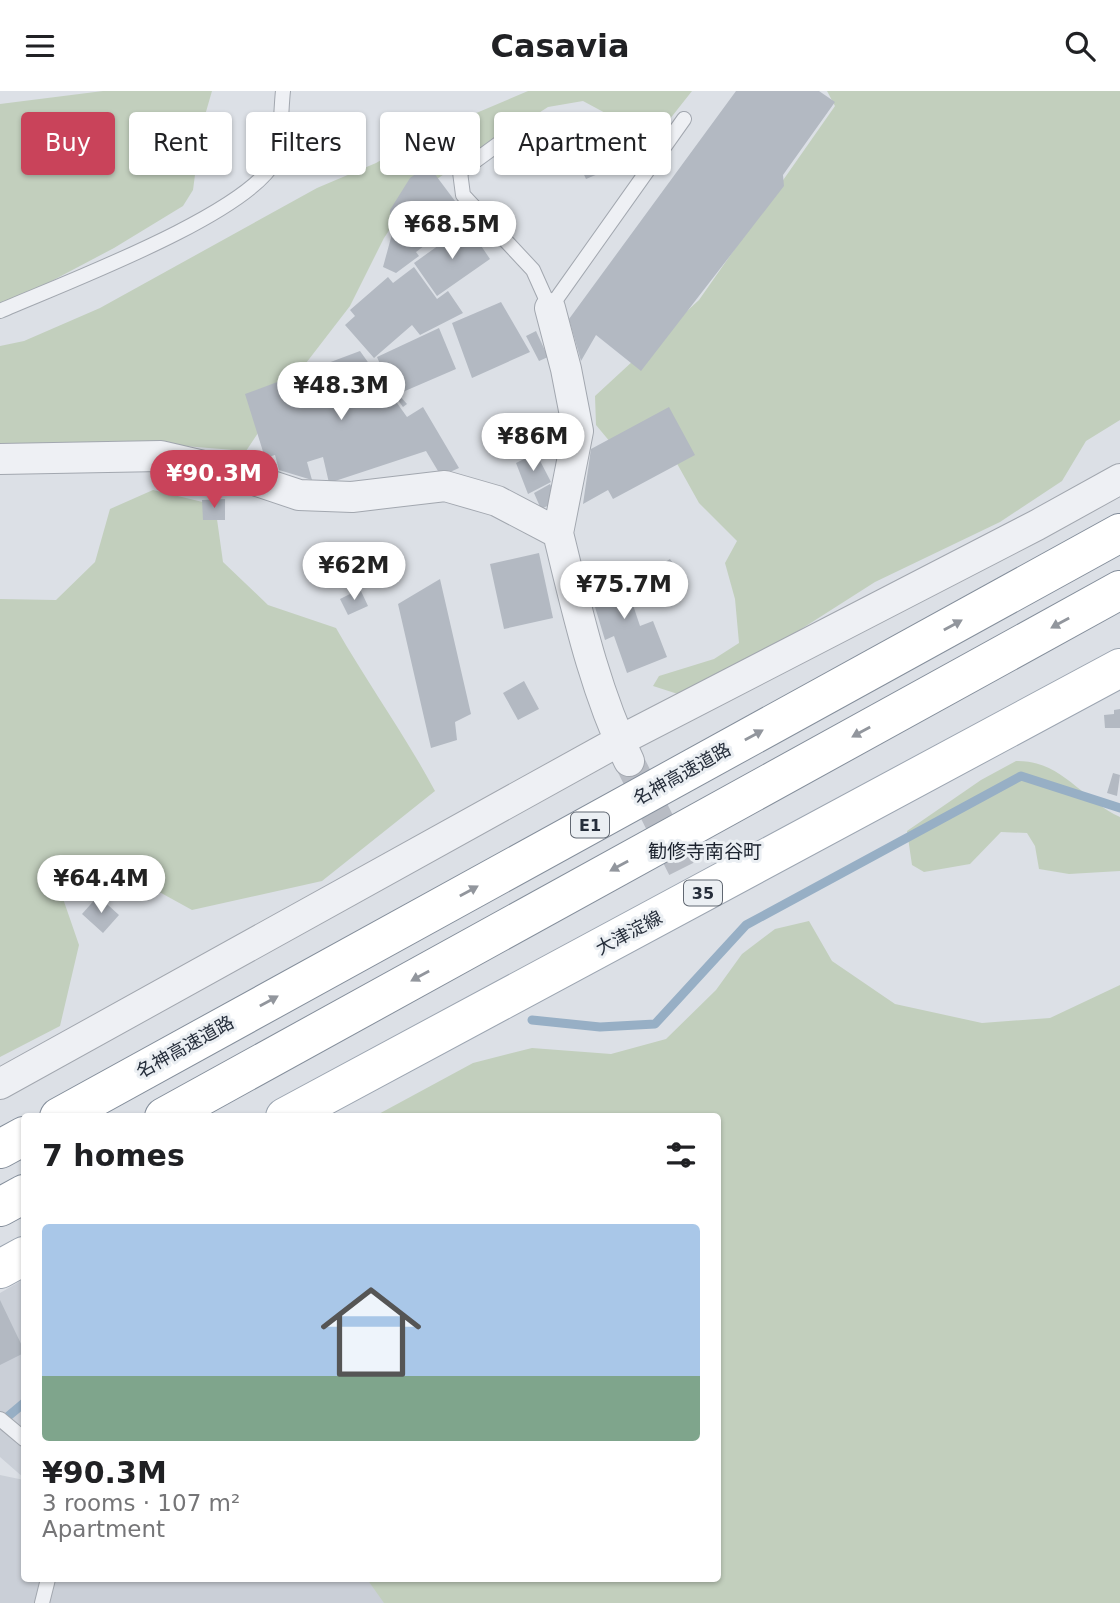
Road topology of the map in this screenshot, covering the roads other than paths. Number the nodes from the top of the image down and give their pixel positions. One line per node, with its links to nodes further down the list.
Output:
1 (283, 91): 5 (lane)
2 (684, 119): 4 (lane)
3 (494, 147): 4 (lane)
4 (550, 308): 8 (street)
5 (0, 311)
6 (0, 459): 8 (street)
7 (1120, 479): 12 (street)
8 (558, 533): 12 (street)
9 (1120, 533): 14 (main road, 名神高速道路 / E1, one-way to 9)
10 (1120, 590): 15 (main road, one-way to 15)
11 (1120, 668): 16 (main road, 大津淀線 / 35)
12 (624, 751): 13 (street)
13 (0, 1084)
14 (66, 1113)
15 (171, 1113)
16 (292, 1113)
17 (21, 1138): 18 (main road)
18 (0, 1149)
19 (21, 1195): 20 (main road)
20 (0, 1207)
21 (21, 1258): 22 (main road)
22 (0, 1269)
23 (0, 1419): 24 (lane)
24 (21, 1435)
25 (47, 1582): 26 (lane)
26 (42, 1603)

